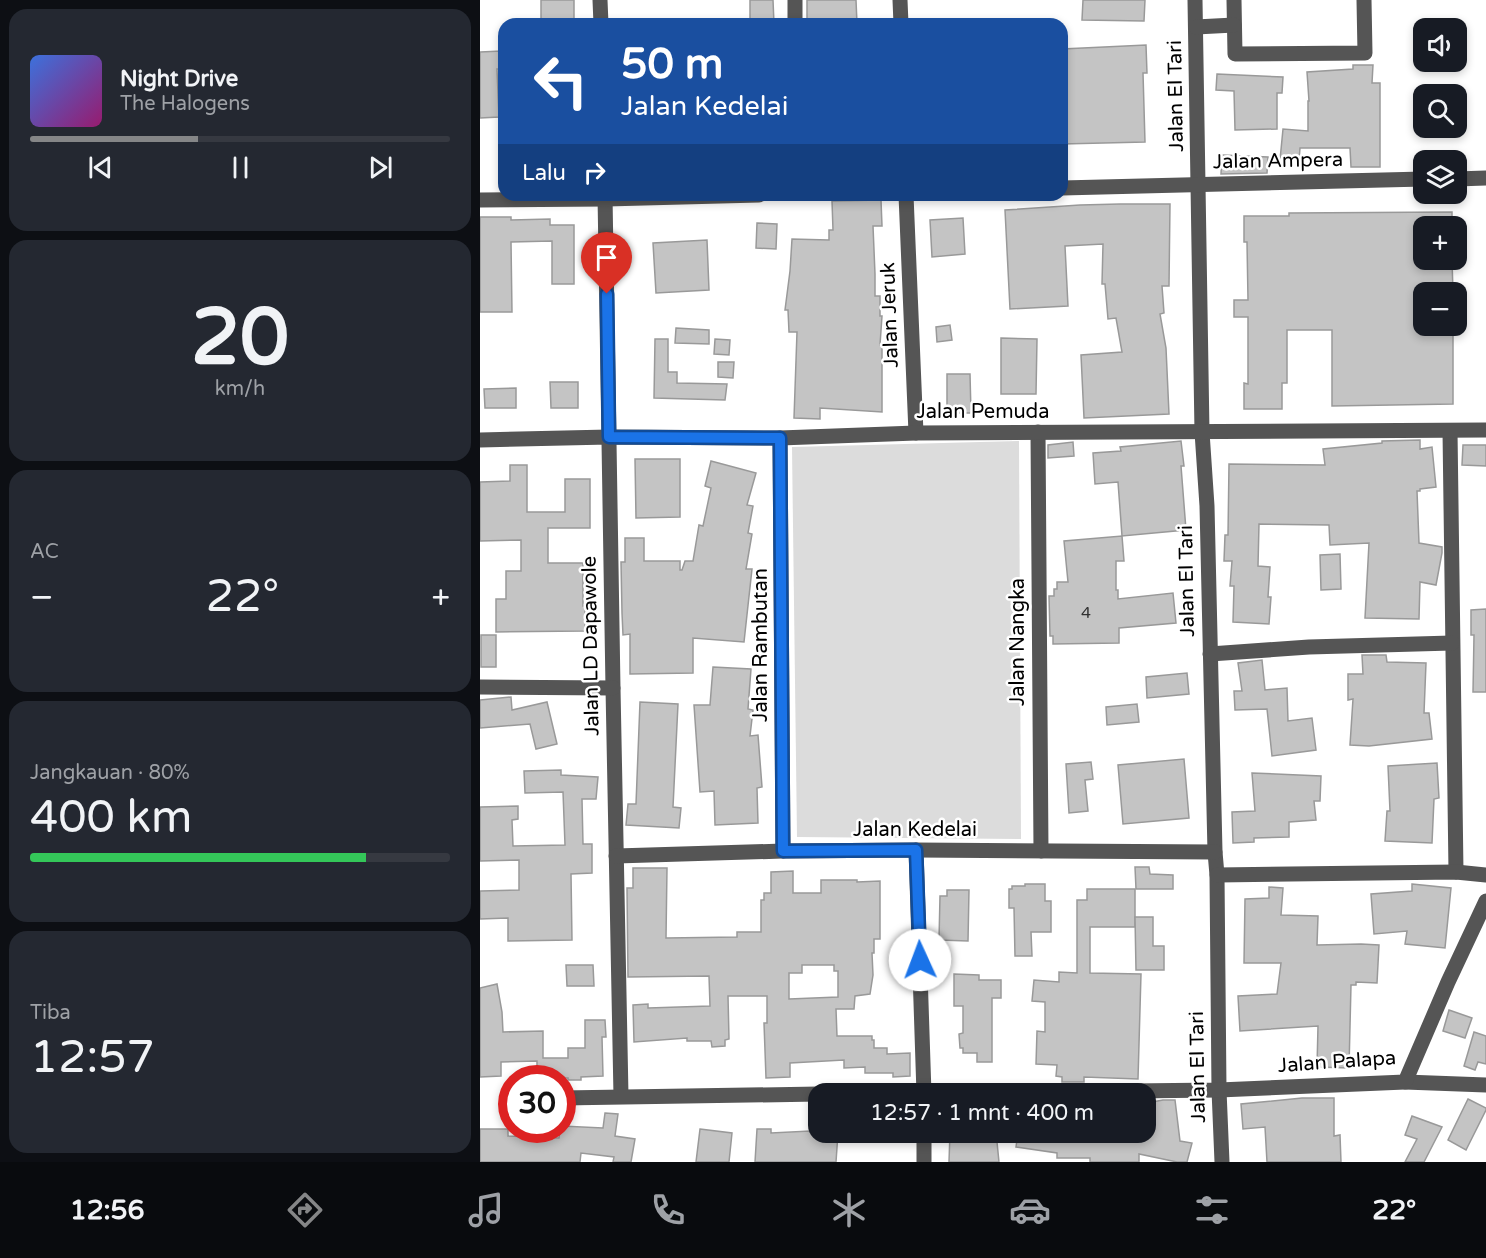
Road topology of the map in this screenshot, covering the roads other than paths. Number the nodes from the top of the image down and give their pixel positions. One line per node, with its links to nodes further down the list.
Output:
1 (600, 0): 7 (street)
2 (795, 0): 8 (street)
3 (900, 0): 9 (street)
4 (1195, 0): 11 (street, Jalan El Tari)
5 (1234, 0): 10 (street)
6 (1364, 0): 10 (street)
7 (601, 18)
8 (795, 18)
9 (901, 18)
10 (1234, 25): 11 (street)
11 (1196, 27): 15 (street, Jalan El Tari)
12 (1467, 178): 13 (street)
13 (1486, 178)
14 (1413, 179): 15 (street, Jalan Ampera)
15 (1198, 184): 16 (street, Jalan Ampera); 24 (street, Jalan El Tari)
16 (1068, 188)
17 (480, 200): 18 (street)
18 (498, 200)
19 (605, 201): 26 (street, Jalan LD Dapawole)
20 (906, 201): 25 (street, Jalan Jeruk)
21 (1486, 430): 22 (street, Jalan Pemuda)
22 (1450, 431): 24 (street, Jalan Pemuda); 29 (street)
23 (1038, 432): 24 (street, Jalan Pemuda); 25 (street, Jalan Pemuda); 35 (street, Jalan Nangka)
24 (1202, 432): 30 (street, Jalan El Tari)
25 (916, 433): 27 (street, Jalan Pemuda)
26 (609, 437): 27 (street, Jalan Pemuda); 28 (street, Jalan Pemuda); 32 (street, Jalan LD Dapawole)
27 (780, 438): 34 (street, Jalan Rambutan)
28 (480, 440)
29 (1452, 643): 30 (street); 38 (street)
30 (1210, 654): 36 (street, Jalan El Tari)
31 (480, 687): 32 (street)
32 (613, 688): 37 (street, Jalan LD Dapawole)
33 (916, 850): 34 (street, Jalan Kedelai); 35 (street, Jalan Kedelai); 43 (street)
34 (783, 851): 37 (street, Jalan Kedelai)
35 (1041, 851): 36 (street, Jalan Kedelai)
36 (1215, 852): 39 (street, Jalan El Tari)
37 (616, 856): 48 (street, Jalan LD Dapawole)
38 (1456, 872): 39 (street); 40 (street)
39 (1217, 874): 45 (street, Jalan El Tari)
40 (1486, 875)
41 (1486, 901): 42 (street, Jalan Palapa)
42 (1405, 1082): 44 (street); 45 (street, Jalan Palapa)
43 (924, 1083)
44 (1486, 1084)
45 (1219, 1090): 46 (street, Jalan Palapa); 52 (street, Jalan El Tari)
46 (1156, 1091)
47 (808, 1094): 48 (street)
48 (621, 1096): 49 (street)
49 (576, 1098)
50 (924, 1143): 51 (street)
51 (924, 1162)
52 (1222, 1162)

